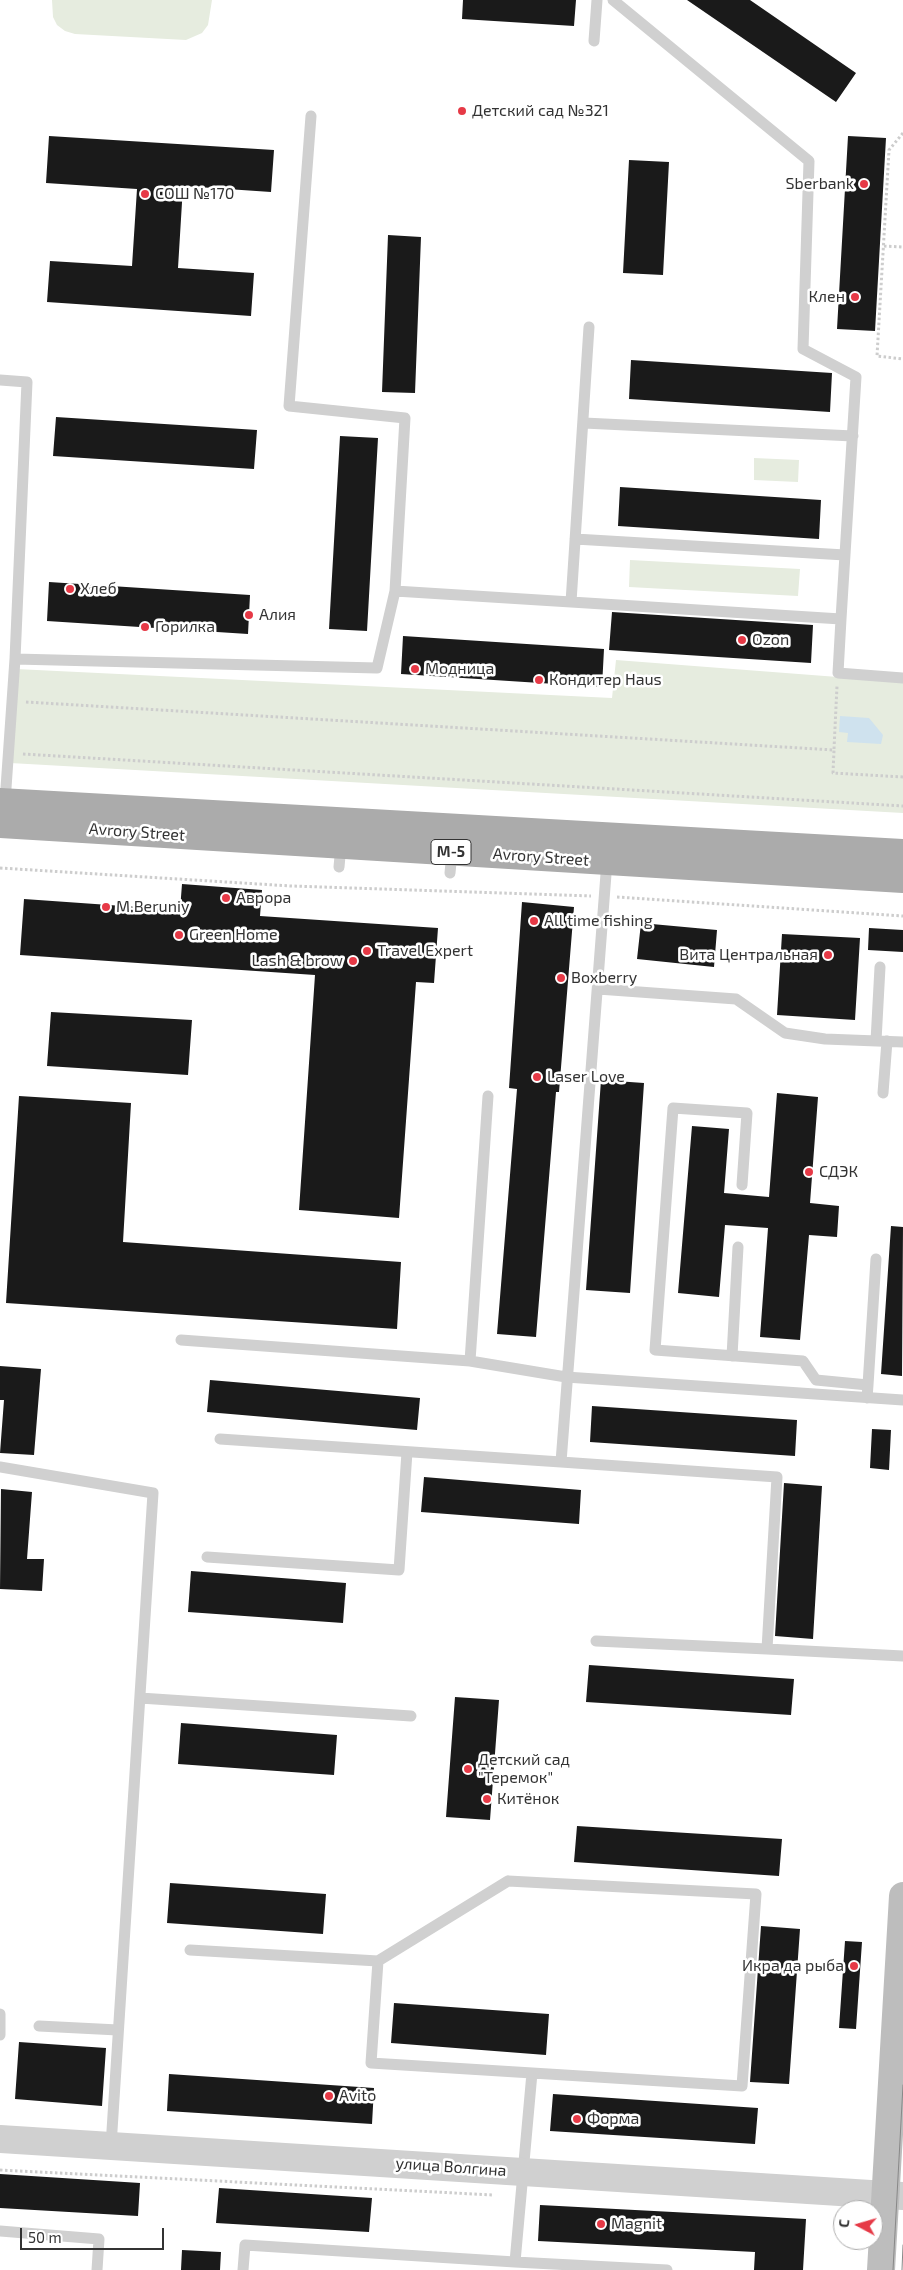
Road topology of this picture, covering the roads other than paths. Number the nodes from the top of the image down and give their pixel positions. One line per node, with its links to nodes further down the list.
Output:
1 (597, 0): 3 (lane)
2 (613, 0): 8 (lane)
3 (594, 41)
4 (311, 116): 11 (lane)
5 (589, 327): 7 (lane)
6 (0, 380): 14 (lane)
7 (584, 423): 8 (lane); 9 (lane)
8 (853, 436): 10 (lane)
9 (575, 539): 10 (lane); 12 (lane)
10 (845, 555): 13 (lane)
11 (395, 591): 12 (lane); 14 (lane)
12 (571, 602): 13 (lane)
13 (841, 618): 15 (lane)
14 (15, 659): 16 (lane)
15 (903, 678)
16 (2, 809): 17 (main road, Avrory Street / М-5); 18 (main road, Avrory Street / М-5)
17 (903, 853)
18 (607, 861): 19 (main road, Avrory Street / М-5); 21 (lane)
19 (903, 879)
20 (880, 967): 22 (lane)
21 (598, 989): 22 (lane); 32 (lane)
22 (882, 1041): 23 (lane); 24 (lane)
23 (903, 1042)
24 (883, 1094)
25 (488, 1096): 31 (lane)
26 (742, 1185): 30 (lane)
27 (738, 1246): 30 (lane)
28 (876, 1259): 33 (lane)
29 (181, 1340): 31 (lane)
30 (732, 1356): 33 (lane)
31 (470, 1361): 32 (lane)
32 (566, 1378): 34 (lane); 38 (lane)
33 (868, 1385): 34 (lane)
34 (867, 1398): 35 (lane)
35 (903, 1400)
36 (220, 1439): 37 (lane)
37 (408, 1452): 38 (lane); 40 (lane)
38 (561, 1462): 42 (lane)
39 (0, 1467): 44 (lane)
40 (207, 1556)
41 (596, 1641): 42 (lane)
42 (767, 1649): 43 (lane)
43 (903, 1656)
44 (140, 1698): 45 (lane); 51 (lane)
45 (411, 1716)
46 (903, 1896): 57 (main road)
47 (190, 1950): 48 (lane)
48 (378, 1961): 53 (lane); 53 (lane)
49 (0, 2014): 52 (lane)
50 (39, 2026): 51 (lane)
51 (118, 2030): 55 (lane)
52 (0, 2035)
53 (532, 2073): 56 (lane)
54 (0, 2139): 55 (street, улица Волгина)
55 (110, 2146): 56 (street, улица Волгина)
56 (522, 2184): 57 (street, улица Волгина); 59 (lane)
57 (894, 2195): 64 (main road)
58 (0, 2232): 61 (lane)
59 (515, 2262): 60 (lane); 62 (lane)
60 (550, 2267): 63 (lane)
61 (97, 2270)
62 (244, 2270)
63 (667, 2270)
64 (881, 2270)

